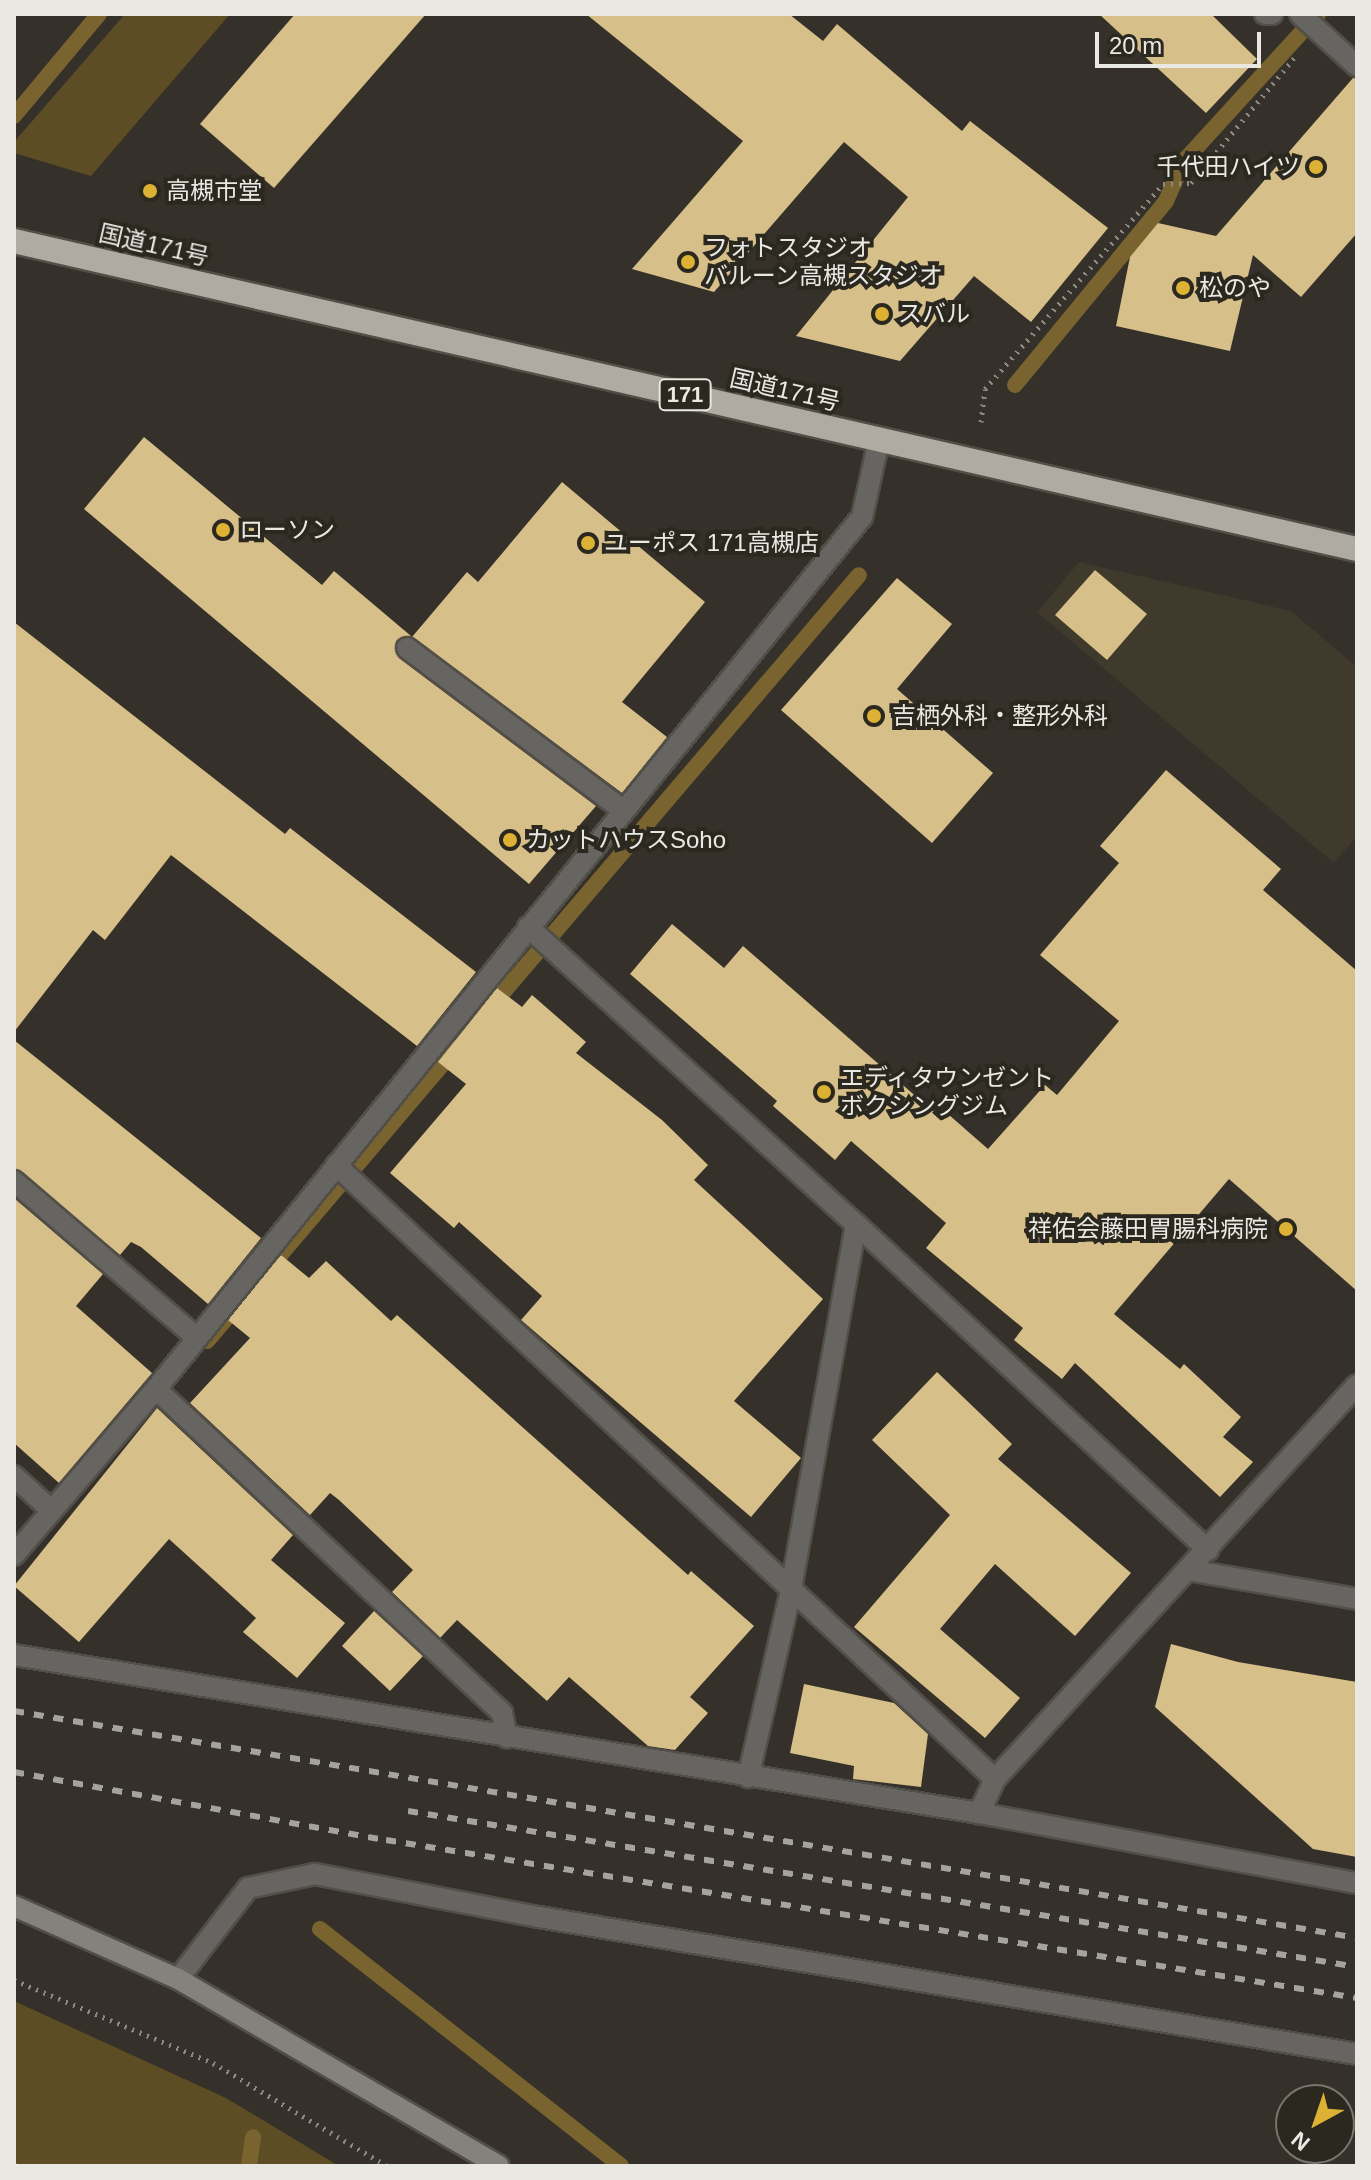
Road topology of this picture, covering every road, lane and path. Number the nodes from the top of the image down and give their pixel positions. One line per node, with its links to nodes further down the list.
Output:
1 (1265, 14): 2 (street)
2 (1272, 14)
3 (1300, 14): 4 (street)
4 (1318, 30): 5 (street); 8 (path)
5 (1357, 66)
6 (14, 241): 7 (highway, 国道171号 / 171)
7 (879, 440): 8 (highway, 国道171号 / 171); 11 (street)
8 (976, 462): 9 (highway, 国道171号 / 171)
9 (1357, 549)
10 (407, 648): 11 (street)
11 (623, 810): 12 (street)
12 (528, 927): 13 (street); 15 (street)
13 (336, 1165): 16 (street); 24 (street)
14 (14, 1181): 16 (street)
15 (856, 1224): 21 (street); 24 (street)
16 (197, 1338): 18 (street)
17 (1357, 1385): 21 (street)
18 (156, 1389): 20 (street); 27 (street)
19 (14, 1476): 20 (street)
20 (51, 1510): 22 (street)
21 (1208, 1550): 23 (street)
22 (14, 1555)
23 (1188, 1570): 25 (street); 29 (street)
24 (791, 1590): 28 (street); 29 (street)
25 (1357, 1599)
26 (14, 1655): 27 (street)
27 (507, 1738): 28 (street)
28 (748, 1777): 30 (street)
29 (995, 1779): 30 (street)
30 (979, 1813): 31 (street)
31 (1357, 1883)
32 (14, 1906): 33 (street)
33 (178, 1979): 35 (street); 37 (street)
34 (14, 1980): 36 (path)
35 (1357, 2054)
36 (387, 2166)
37 (499, 2166)

